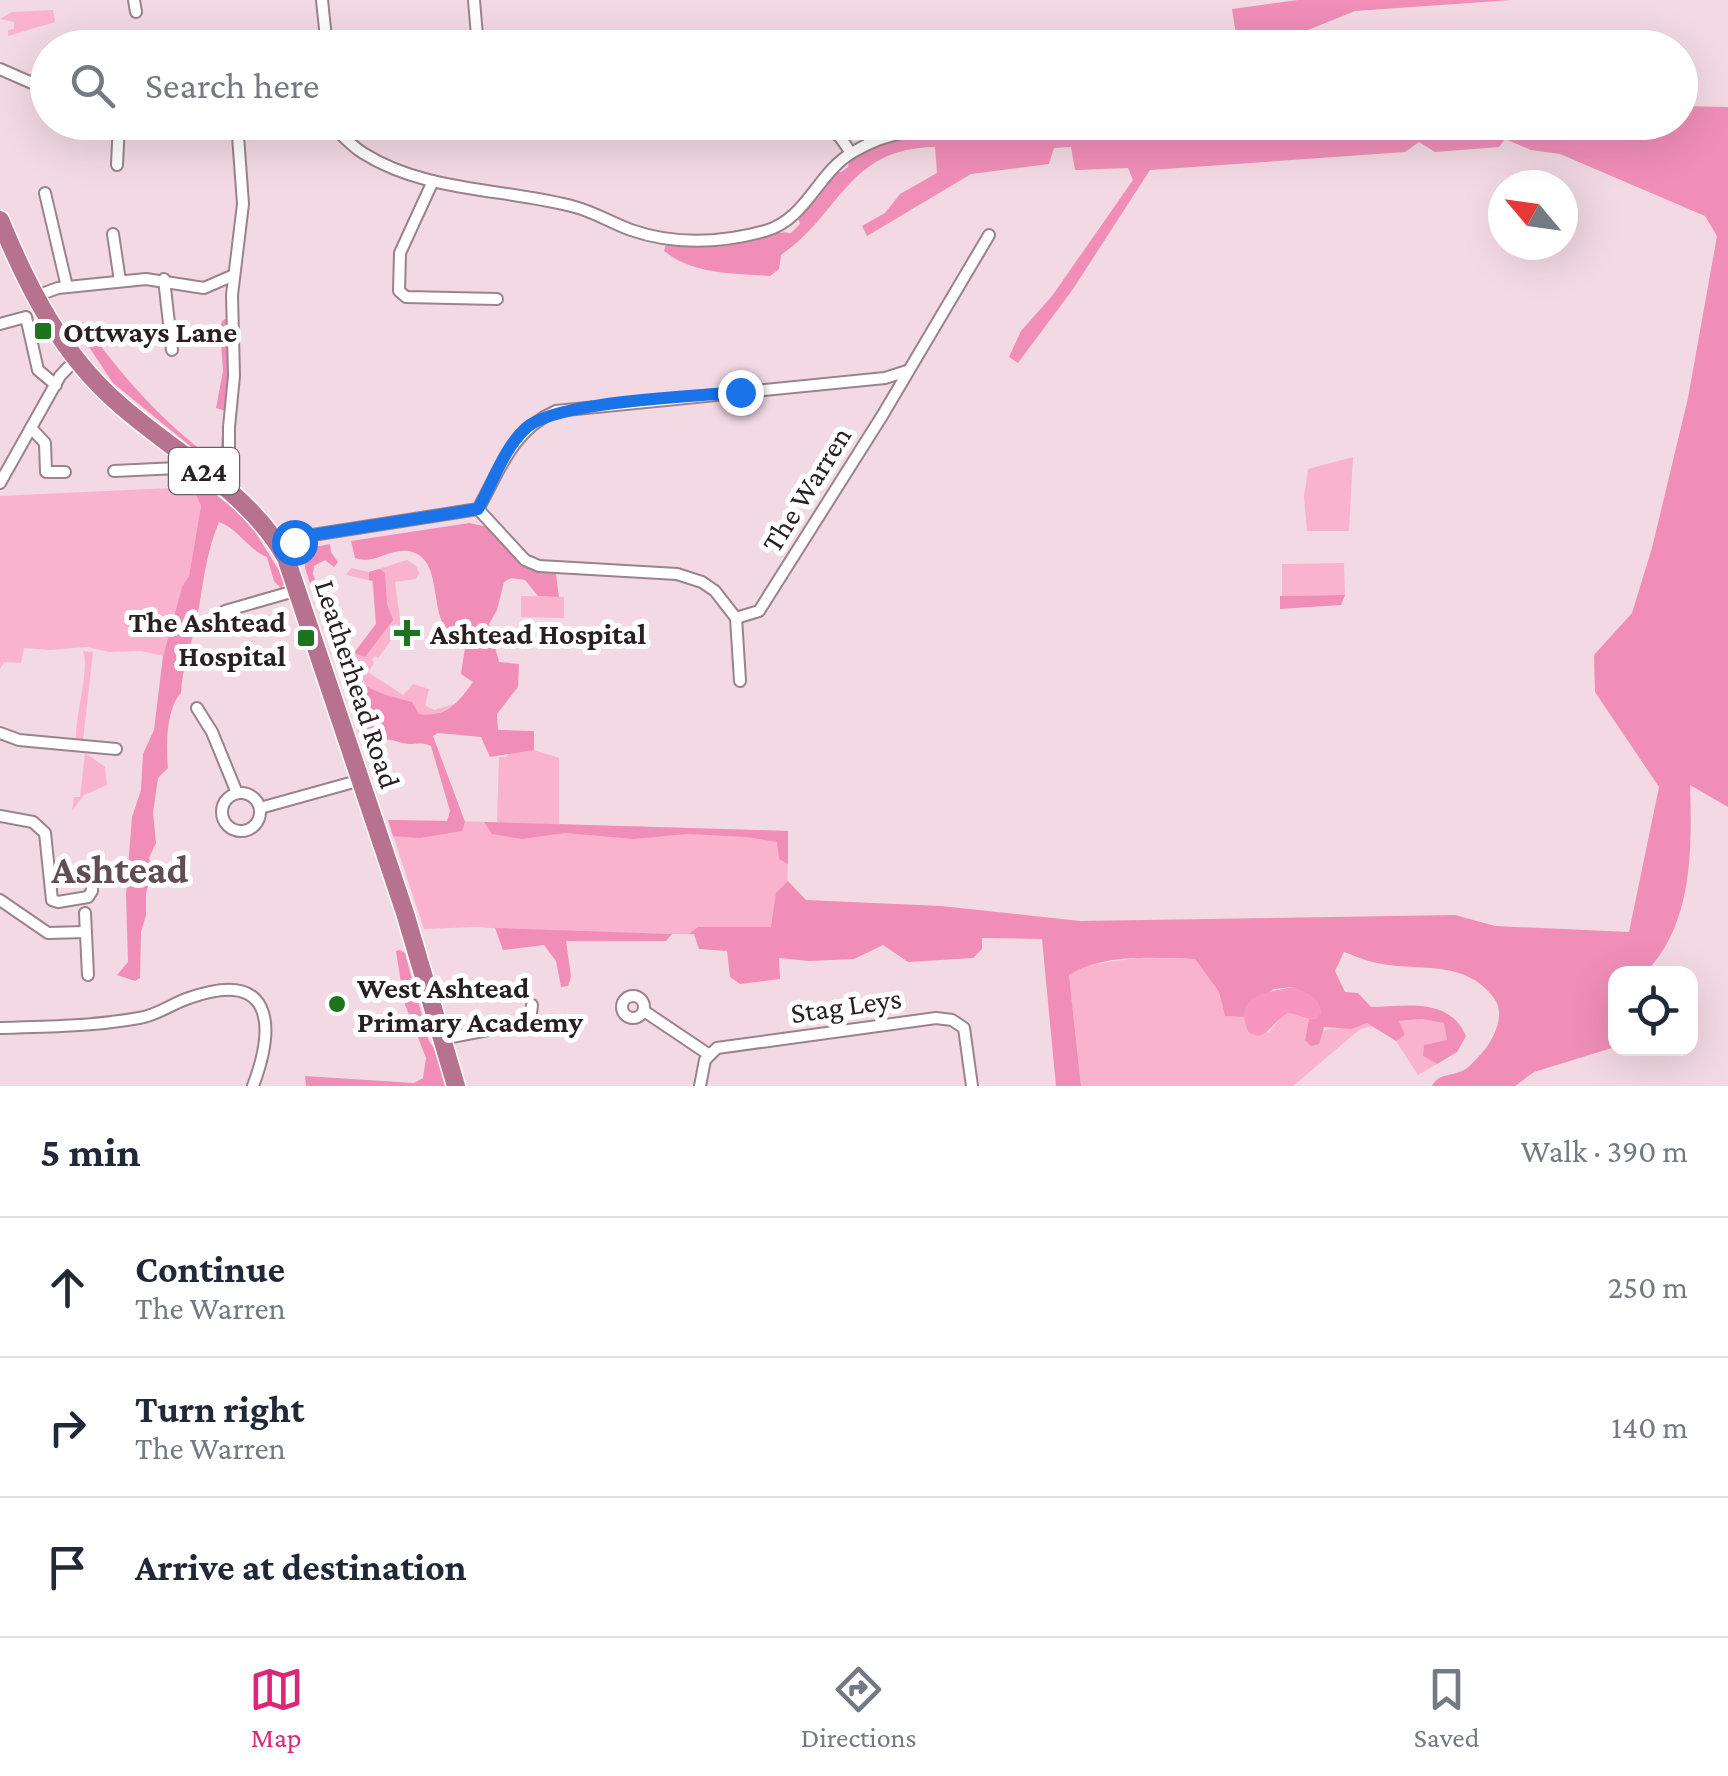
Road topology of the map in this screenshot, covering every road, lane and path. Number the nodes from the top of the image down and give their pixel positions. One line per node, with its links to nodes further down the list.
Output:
1 (322, 0): 3 (street)
2 (474, 0): 4 (street)
3 (325, 30)
4 (476, 30)
5 (0, 68): 6 (street)
6 (30, 82)
7 (118, 140): 13 (street)
8 (238, 140): 20 (street)
9 (350, 140): 14 (street)
10 (842, 140): 12 (street)
11 (880, 140): 12 (street)
12 (851, 152): 14 (street)
13 (116, 165)
14 (433, 181): 25 (street)
15 (46, 192): 23 (street)
16 (0, 220): 19 (highway, Leatherhead Road / A24)
17 (113, 234): 22 (street)
18 (989, 236): 29 (street, The Warren)
19 (7, 254): 24 (highway, Leatherhead Road / A24)
20 (234, 275): 21 (street); 36 (street)
21 (164, 279): 22 (street); 27 (street)
22 (120, 282): 23 (street)
23 (66, 287): 24 (street)
24 (36, 296): 28 (highway, Leatherhead Road / A24)
25 (497, 299)
26 (0, 324): 30 (street)
27 (172, 350)
28 (76, 359): 30 (street); 32 (highway, Leatherhead Road / A24)
29 (907, 372): 37 (street, The Warren); 41 (street, The Warren)
30 (56, 385): 31 (street)
31 (31, 428): 34 (street); 35 (street)
32 (190, 461): 33 (street); 36 (highway, Leatherhead Road / A24)
33 (114, 470)
34 (65, 472)
35 (0, 483)
36 (224, 487): 38 (highway, Leatherhead Road / A24)
37 (478, 509): 38 (street); 41 (street)
38 (281, 548): 39 (highway, Leatherhead Road / A24)
39 (298, 589): 40 (street); 46 (highway, Leatherhead Road / A24)
40 (225, 611)
41 (736, 618): 42 (street)
42 (740, 681)
43 (197, 708): 47 (street)
44 (0, 733): 45 (street)
45 (116, 749)
46 (360, 780): 48 (street); 58 (highway, Leatherhead Road / A24)
47 (237, 793): 48 (street); 48 (street)
48 (260, 808)
49 (0, 816): 50 (street)
50 (91, 869)
51 (0, 900): 53 (street)
52 (85, 913): 53 (street)
53 (86, 932): 54 (street)
54 (88, 975)
55 (532, 1005): 58 (street)
56 (644, 1012): 59 (street)
57 (0, 1028): 60 (street)
58 (442, 1039): 61 (highway, Leatherhead Road / A24)
59 (708, 1054): 62 (street); 63 (street, Stag Leys)
60 (253, 1086)
61 (456, 1086)
62 (700, 1086)
63 (972, 1086)

